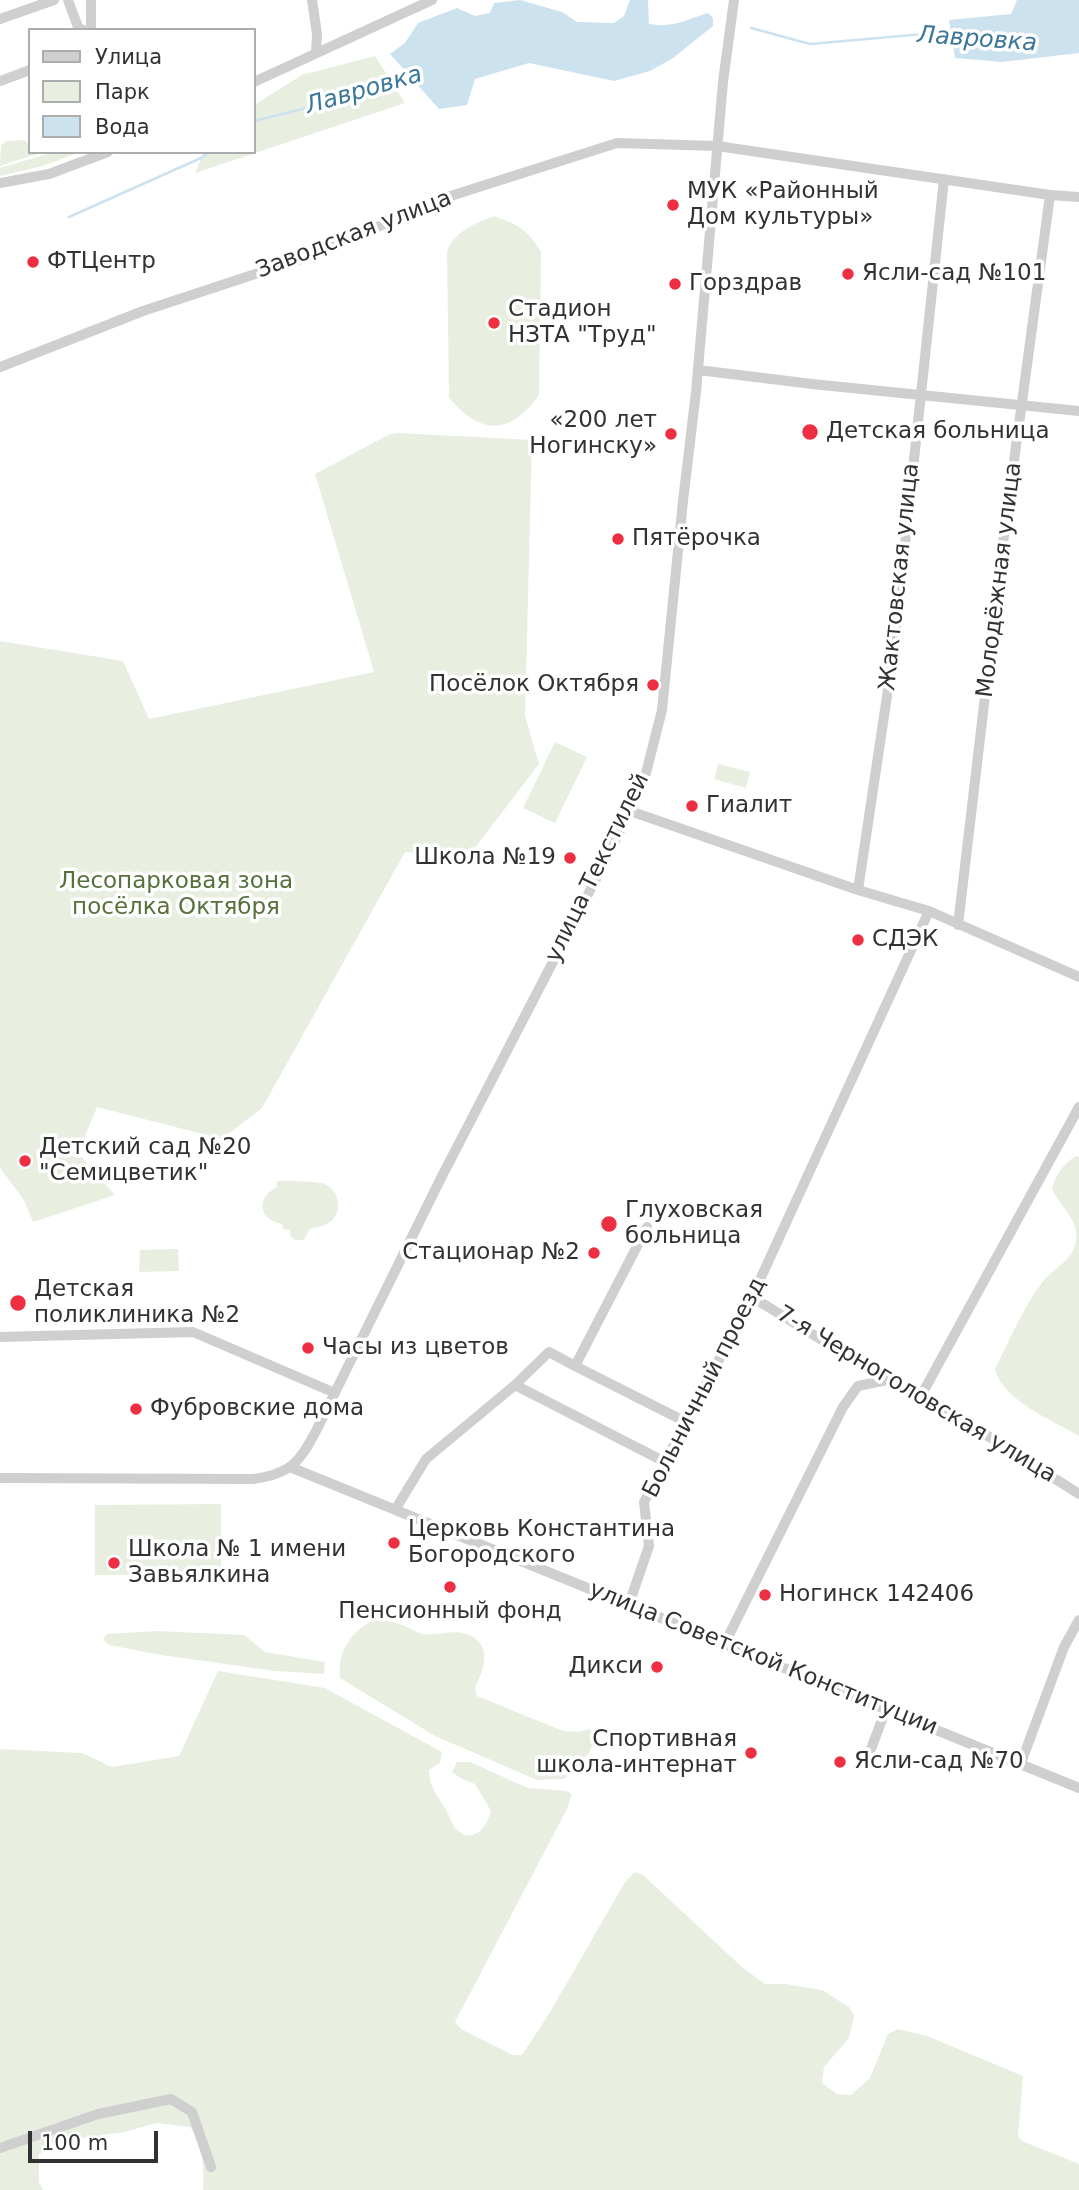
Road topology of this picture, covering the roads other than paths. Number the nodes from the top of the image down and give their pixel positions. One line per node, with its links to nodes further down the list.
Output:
1 (54, 0): 7 (street)
2 (68, 0): 8 (street)
3 (91, 0): 9 (street)
4 (312, 0): 10 (street)
5 (432, 0): 10 (street)
6 (734, 0): 14 (street, улица Текстилей)
7 (0, 19)
8 (82, 28)
9 (87, 28)
10 (316, 52): 13 (street)
11 (28, 71): 12 (street)
12 (0, 81)
13 (256, 81)
14 (717, 146): 16 (street, Заводская улица); 20 (street, Заводская улица); 21 (street, улица Текстилей)
15 (103, 154): 17 (street)
16 (944, 179): 18 (street, Заводская улица); 22 (street, Жактовская улица)
17 (0, 183)
18 (1050, 195): 19 (street, Заводская улица); 23 (street, Молодёжная улица)
19 (1079, 197)
20 (0, 367)
21 (698, 370): 22 (street); 25 (street, улица Текстилей)
22 (920, 394): 23 (street); 26 (street, Жактовская улица)
23 (1022, 404): 24 (street); 28 (street, Молодёжная улица)
24 (1079, 411)
25 (630, 811): 26 (street); 37 (street, улица Текстилей)
26 (858, 890): 27 (street)
27 (929, 912): 28 (street); 32 (street, Больничный проезд)
28 (958, 925): 29 (street)
29 (1079, 977)
30 (1079, 1107): 38 (street)
31 (647, 1227): 34 (street)
32 (752, 1297): 35 (street, 7-я Черноголовская улица); 39 (street, Больничный проезд)
33 (0, 1337): 37 (street)
34 (575, 1366): 36 (street); 39 (street)
35 (887, 1380): 38 (street, 7-я Черноголовская улица); 47 (street)
36 (515, 1385): 40 (street); 44 (street)
37 (335, 1393): 41 (street, улица Текстилей)
38 (922, 1394): 43 (street, 7-я Черноголовская улица)
39 (686, 1422): 40 (street, Больничный проезд)
40 (665, 1462): 45 (street, Больничный проезд)
41 (290, 1467): 42 (street); 44 (street, улица Советской Конституции)
42 (0, 1479)
43 (1079, 1494)
44 (395, 1510): 45 (street, улица Советской Конституции)
45 (629, 1604): 47 (street, улица Советской Конституции)
46 (1079, 1619): 50 (street)
47 (725, 1643): 48 (street, улица Советской Конституции)
48 (886, 1709): 49 (street); 50 (street, улица Советской Конституции)
49 (868, 1757)
50 (1021, 1763): 51 (street, улица Советской Конституции)
51 (1079, 1788)
52 (0, 2148): 53 (street)
53 (211, 2167)

